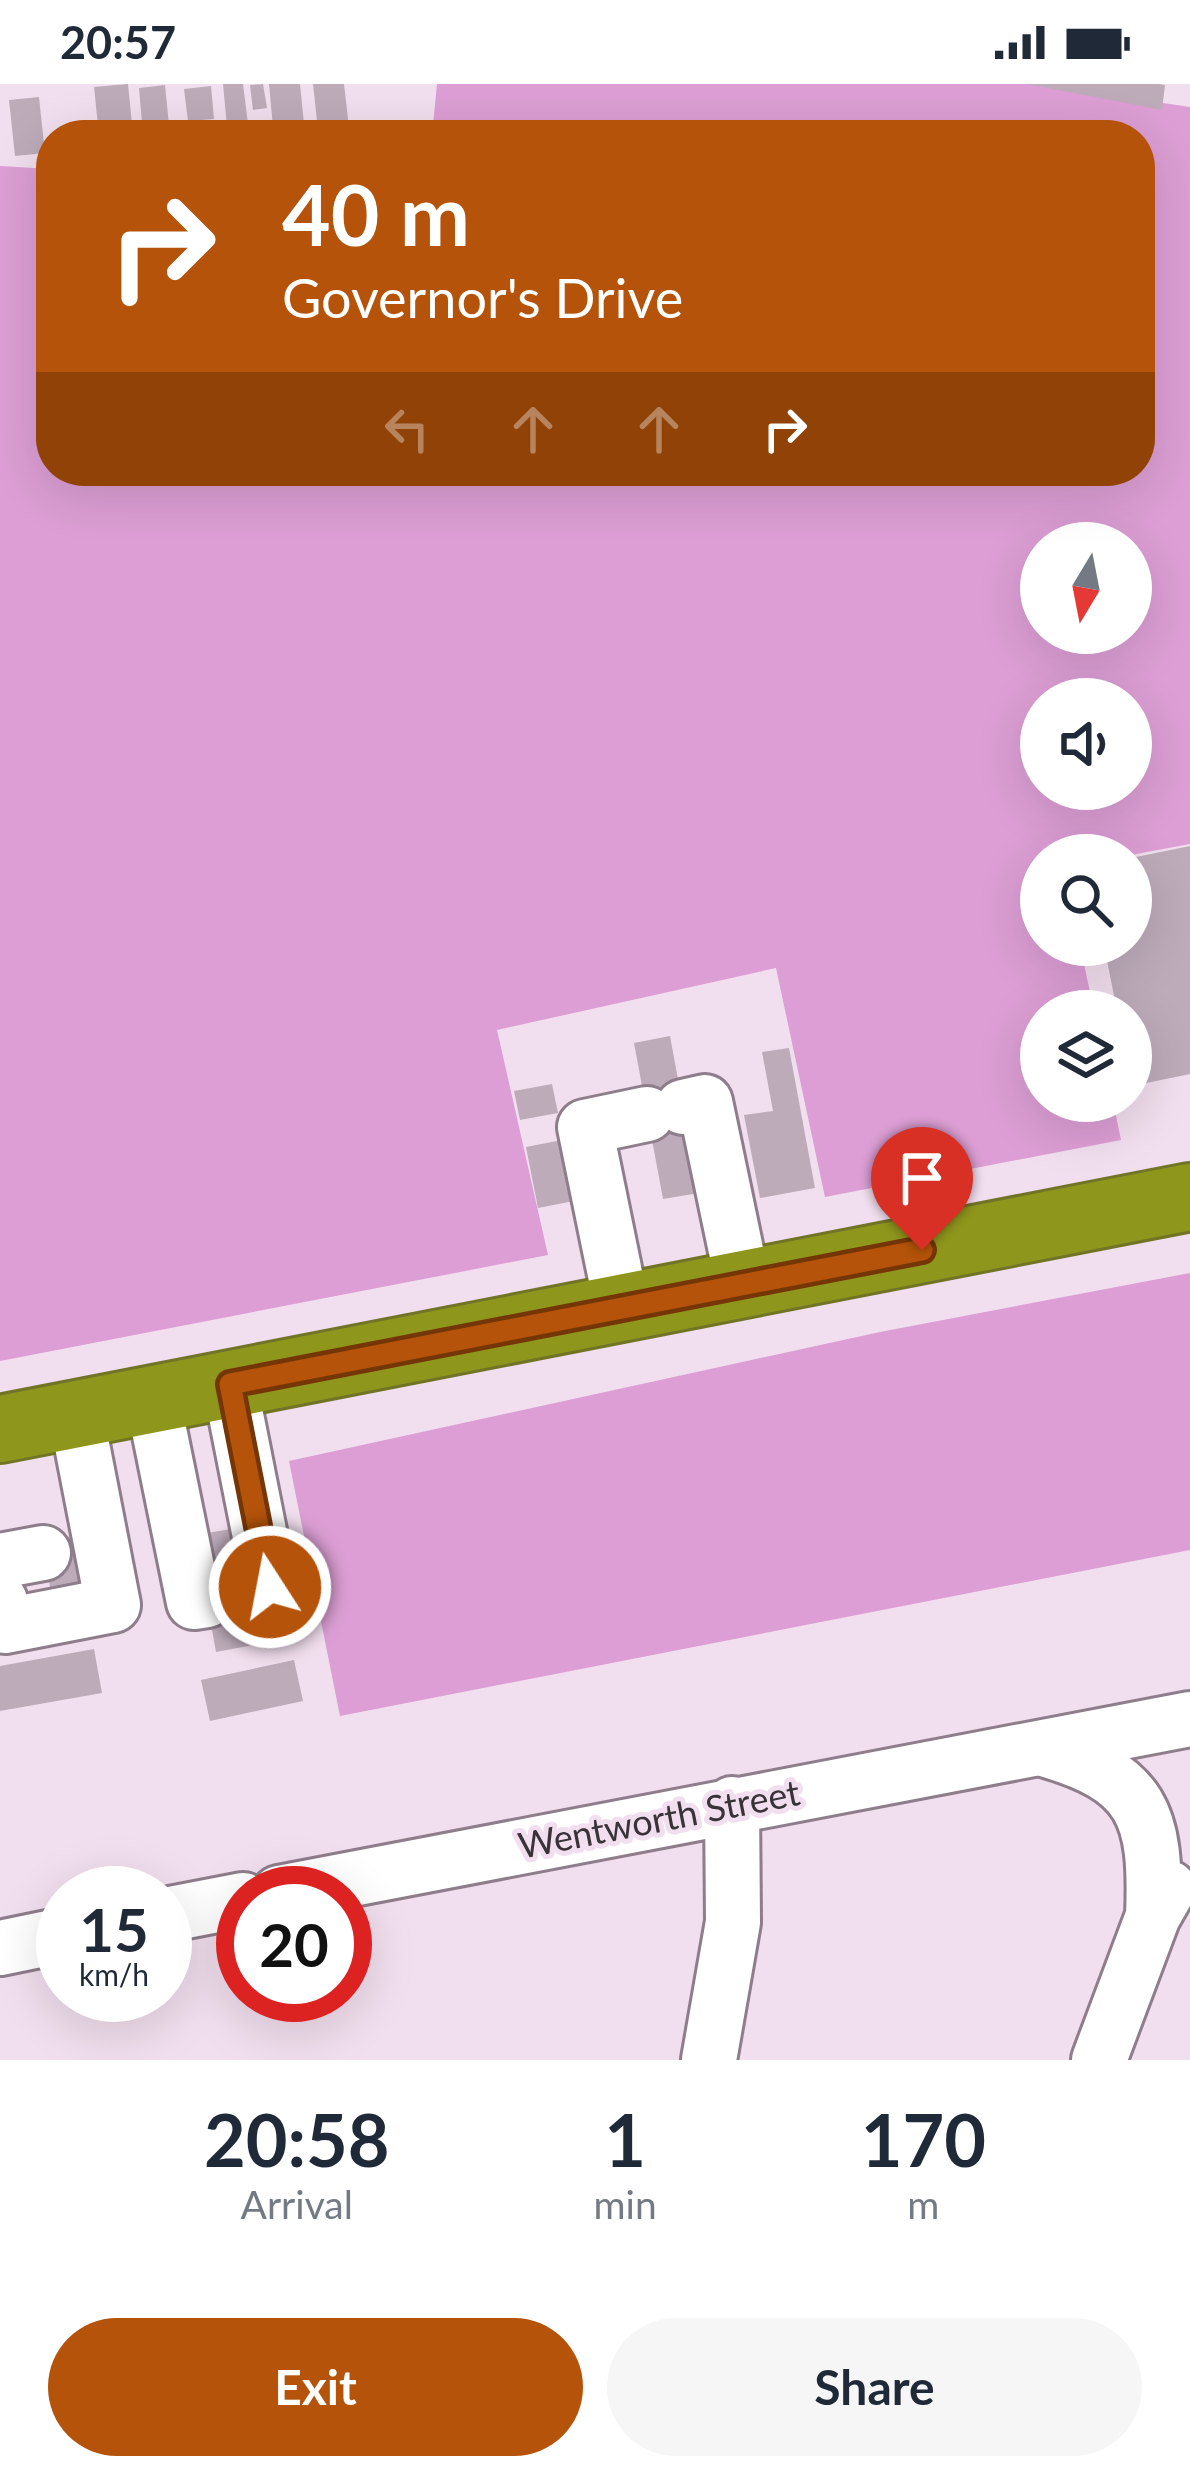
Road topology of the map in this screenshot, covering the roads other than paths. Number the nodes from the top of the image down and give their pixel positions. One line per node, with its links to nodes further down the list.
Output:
1 (1190, 1197): 2 (highway)
2 (743, 1284): 3 (highway); 3 (street)
3 (622, 1308): 4 (highway)
4 (230, 1384): 5 (highway); 5 (street)
5 (153, 1400): 6 (highway)
6 (76, 1414): 7 (highway); 8 (street)
7 (0, 1429)
8 (56, 1550): 9 (street)
9 (0, 1601)
10 (1190, 1719): 11 (street, Wentworth Street)
11 (1040, 1748): 12 (street, Wentworth Street); 15 (street, Wentworth Street)
12 (732, 1804): 14 (street, Wentworth Street); 18 (street)
13 (1190, 1856): 15 (street)
14 (372, 1875)
15 (1153, 1916): 19 (street)
16 (36, 1941): 17 (street)
17 (0, 1948)
18 (709, 2060)
19 (1099, 2060)

